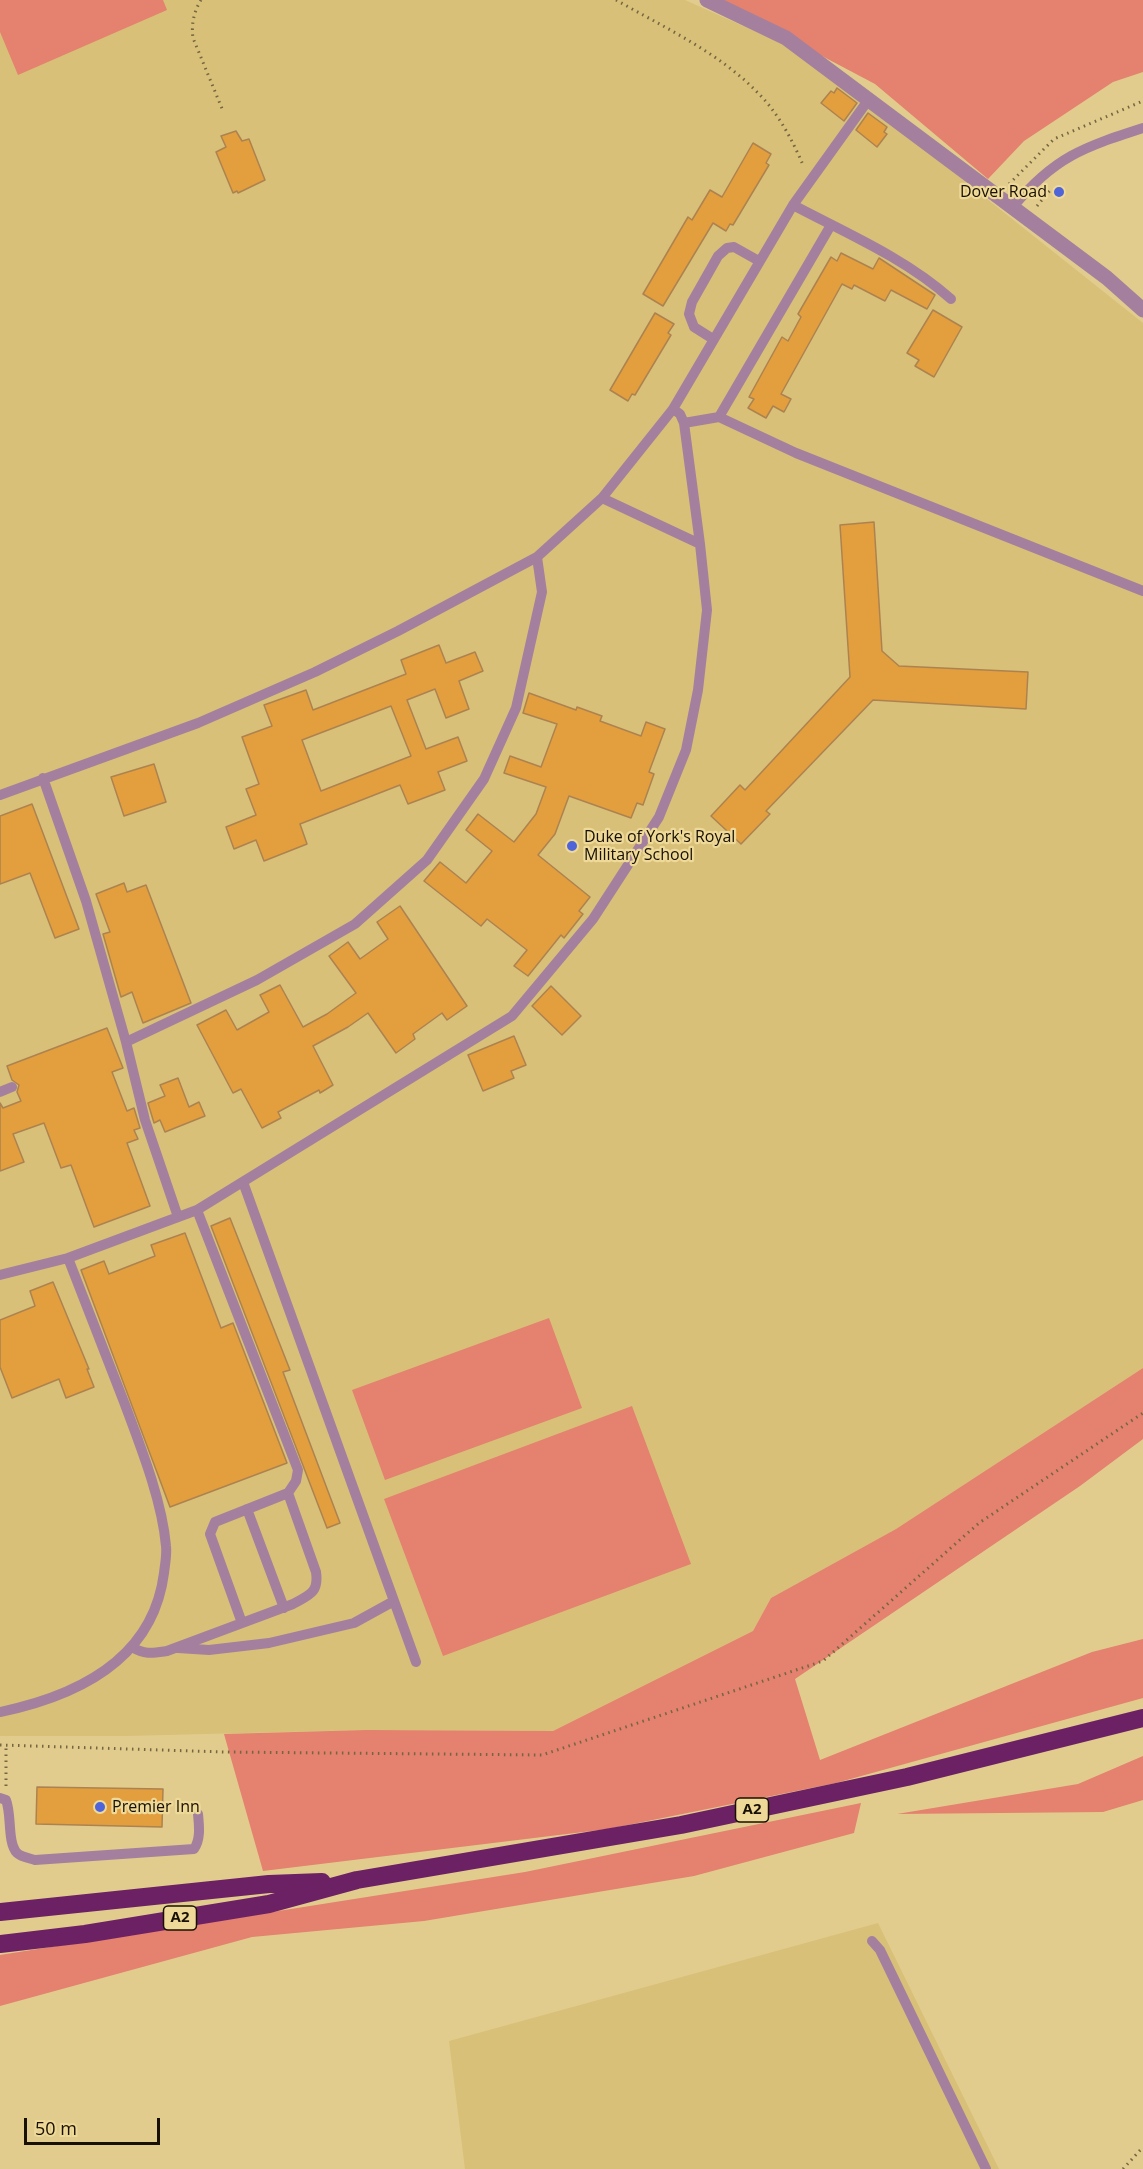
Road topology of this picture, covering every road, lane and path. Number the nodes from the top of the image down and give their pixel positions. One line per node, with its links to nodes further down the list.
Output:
1 (201, 0): 6 (path)
2 (616, 0): 8 (path)
3 (707, 0): 4 (street)
4 (870, 99): 8 (lane); 11 (street)
5 (1143, 101): 9 (path)
6 (223, 111)
7 (1143, 128): 11 (lane)
8 (810, 180): 10 (lane)
9 (1007, 187)
10 (793, 205): 12 (lane); 13 (lane)
11 (1014, 207): 15 (street)
12 (831, 225): 14 (lane); 18 (lane)
13 (759, 261): 16 (lane); 16 (lane)
14 (951, 299)
15 (1143, 310)
16 (714, 339): 17 (lane)
17 (674, 409): 19 (lane); 20 (lane)
18 (718, 417): 19 (lane); 23 (lane)
19 (684, 423): 21 (lane)
20 (602, 498): 21 (lane); 22 (lane)
21 (700, 544): 29 (lane)
22 (537, 557): 24 (lane); 26 (lane)
23 (1143, 591)
24 (43, 778): 25 (lane); 26 (lane)
25 (0, 795)
26 (126, 1042): 31 (lane)
27 (12, 1087): 28 (lane)
28 (0, 1092)
29 (243, 1182): 30 (lane); 37 (lane)
30 (197, 1210): 31 (lane); 35 (lane)
31 (178, 1217): 32 (lane)
32 (68, 1258): 33 (lane); 40 (lane)
33 (0, 1275)
34 (1143, 1413): 46 (path)
35 (288, 1493): 36 (lane); 38 (lane)
36 (247, 1509): 38 (lane); 39 (lane)
37 (394, 1601): 41 (lane); 42 (lane)
38 (284, 1608): 39 (lane)
39 (242, 1623): 41 (lane)
40 (132, 1647): 41 (lane); 43 (lane)
41 (172, 1648)
42 (416, 1662)
43 (0, 1712)
44 (1143, 1718): 49 (highway, A2)
45 (0, 1745): 46 (path)
46 (6, 1745): 47 (path)
47 (3, 1799): 48 (lane)
48 (198, 1814)
49 (357, 1880): 50 (highway, A2); 52 (highway, A2)
50 (0, 1912)
51 (872, 1941): 54 (lane)
52 (0, 1944)
53 (1143, 2146): 55 (path)
54 (986, 2169)
55 (1123, 2169)

